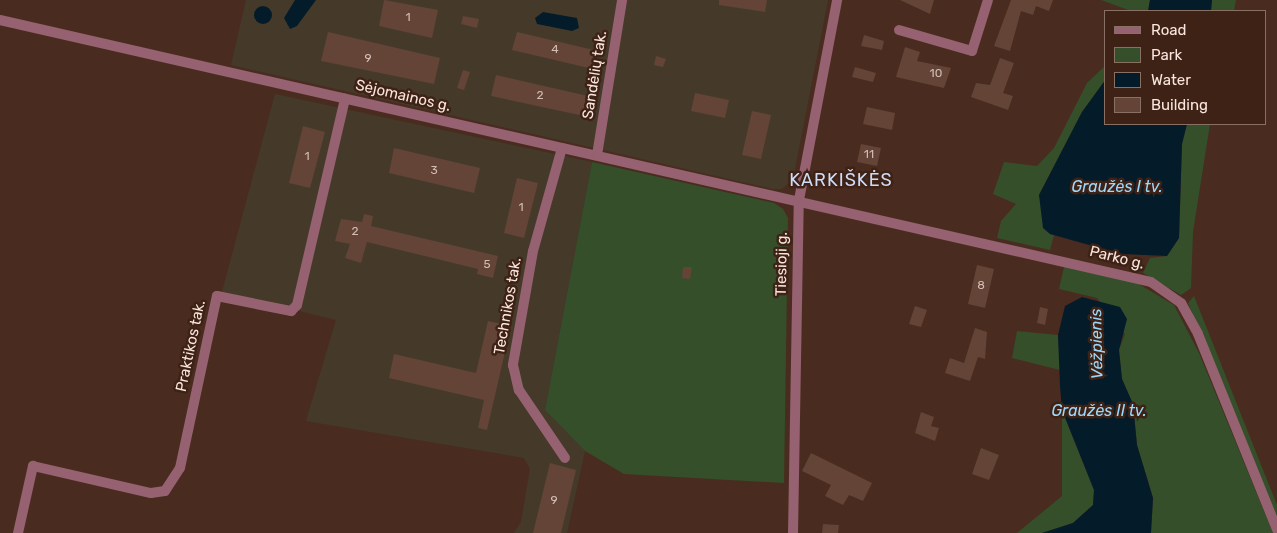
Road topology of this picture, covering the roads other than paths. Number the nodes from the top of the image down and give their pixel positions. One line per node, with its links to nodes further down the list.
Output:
1 (622, 0): 8 (street, Sandėlių tak.)
2 (837, 0): 9 (street, Tiesioji g.)
3 (988, 0): 5 (street)
4 (0, 20): 6 (street, Sėjomainos g.)
5 (900, 30)
6 (345, 98): 7 (street, Sėjomainos g.); 12 (street, Praktikos tak.)
7 (562, 148): 8 (street, Sėjomainos g.); 10 (street, Technikos tak.)
8 (597, 154): 9 (street, Sėjomainos g.)
9 (799, 200): 11 (street, Parko g.); 13 (street, Tiesioji g.)
10 (565, 458)
11 (1277, 530)
12 (18, 533)
13 (793, 533)

